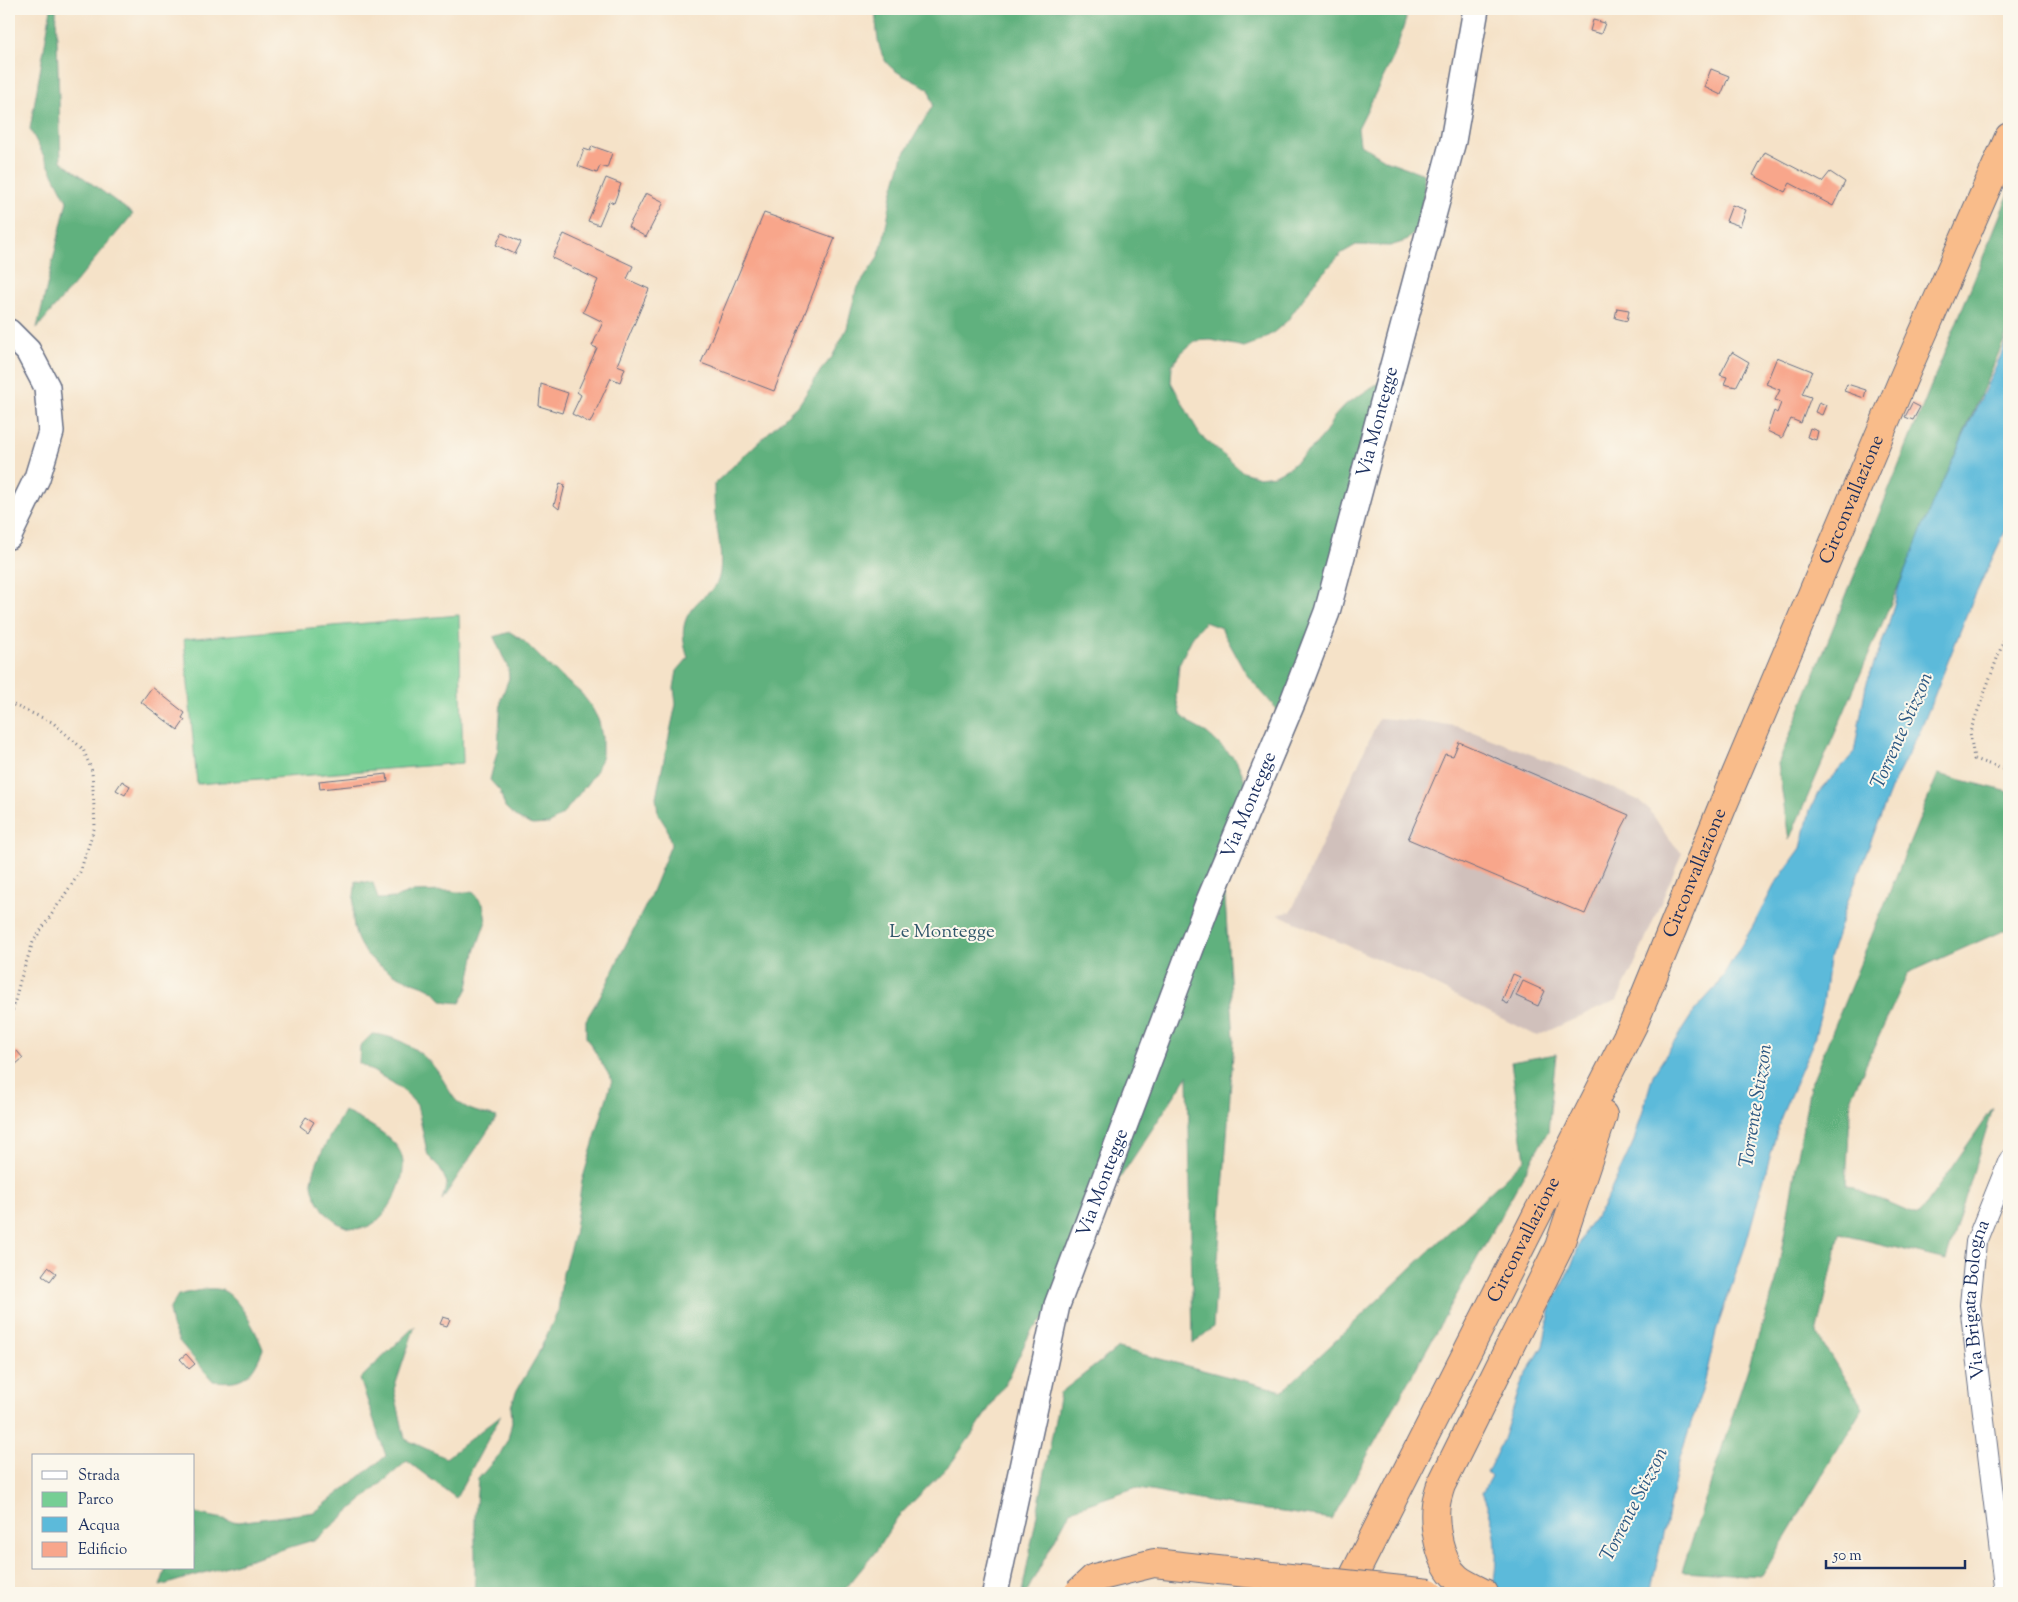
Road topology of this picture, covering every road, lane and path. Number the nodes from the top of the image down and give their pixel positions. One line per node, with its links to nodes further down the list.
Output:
1 (1476, 9): 11 (street, Via Montegge)
2 (2009, 137): 9 (highway, Circonvallazione)
3 (9, 332): 4 (street)
4 (9, 536)
5 (2009, 626): 7 (path)
6 (9, 704): 8 (path)
7 (2009, 771)
8 (9, 1024)
9 (1633, 1026): 13 (highway, Circonvallazione); 15 (highway)
10 (2009, 1160): 16 (street, Via Brigata Bologna)
11 (995, 1593)
12 (1078, 1593): 14 (highway, bridge)
13 (1345, 1593)
14 (1429, 1593)
15 (1484, 1593)
16 (2006, 1593)

